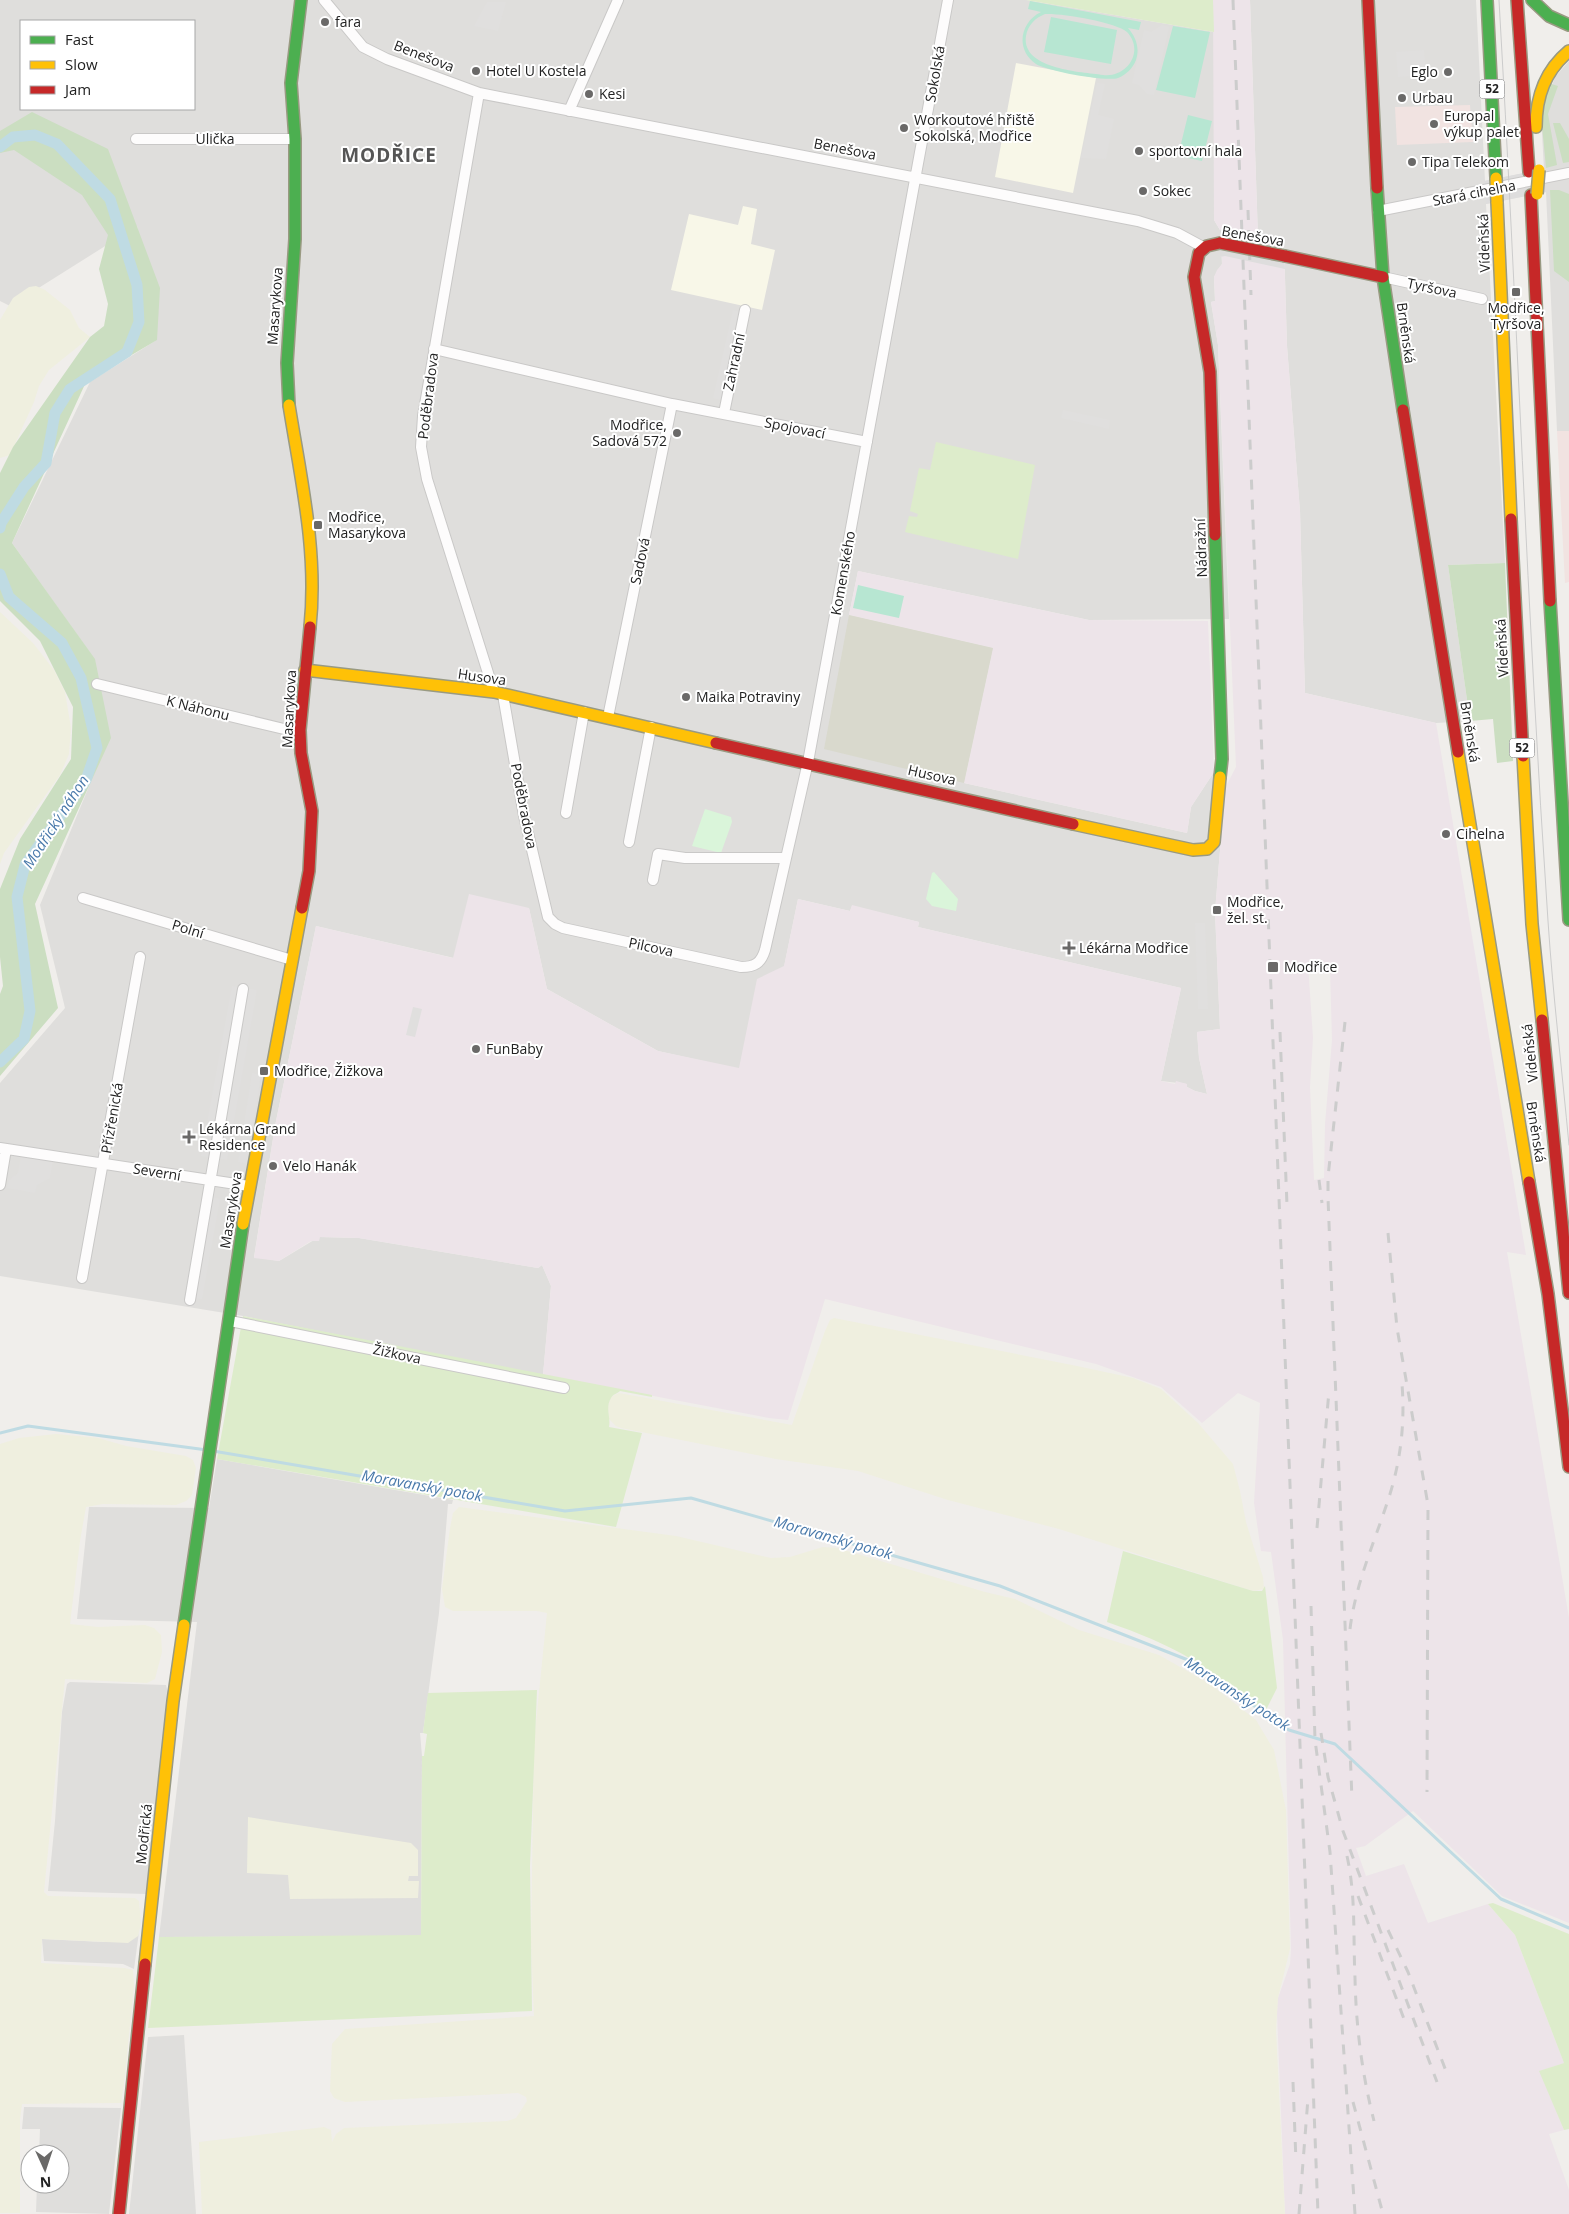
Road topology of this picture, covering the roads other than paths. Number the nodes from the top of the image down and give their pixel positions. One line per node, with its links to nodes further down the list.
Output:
1 (301, 0): 14 (main road, Masarykova)
2 (324, 0): 11 (street, Benešova)
3 (618, 0): 12 (street)
4 (948, 0): 17 (street, Sokolská)
5 (1368, 0): 18 (main road, Brněnská)
6 (1487, 0): 53 (main road, Vídeňská / 52, bridge)
7 (1517, 0): 15 (main road, 52)
8 (1532, 0): 9 (main road)
9 (1569, 25)
10 (1569, 51): 15 (main road)
11 (479, 93): 12 (street, Benešova); 23 (street, Poděbradova)
12 (569, 111): 17 (street, Benešova)
13 (136, 139): 14 (street, Ulička)
14 (295, 139): 27 (main road, Masarykova)
15 (1534, 171): 42 (main road, 52)
16 (1569, 173): 18 (street, Stará cihelna)
17 (917, 178): 19 (street, Benešova); 26 (street, Komenského)
18 (1378, 211): 20 (main road, Brněnská)
19 (1203, 247): 20 (main road, Benešova, bridge); 37 (main road, Nádražní)
20 (1383, 278): 21 (street, Tyršova); 58 (main road, Brněnská)
21 (1482, 299)
22 (745, 310): 25 (street, Zahradní)
23 (434, 349): 24 (street); 29 (street, Poděbradova)
24 (672, 404): 25 (street); 31 (street, Sadová)
25 (724, 414): 26 (street, Spojovací)
26 (867, 442): 34 (street, Komenského)
27 (305, 670): 29 (main road, Husova); 33 (main road, Masarykova)
28 (97, 684): 33 (street, K Náhonu)
29 (498, 693): 30 (main road, Husova); 41 (street, Poděbradova)
30 (584, 712): 31 (main road, Husova); 35 (street)
31 (608, 718): 32 (main road, Husova)
32 (651, 727): 34 (main road, Husova); 36 (street)
33 (300, 730): 44 (main road, Masarykova)
34 (808, 762): 37 (main road, Husova); 38 (street, Komenského)
35 (566, 813)
36 (629, 842)
37 (1207, 849)
38 (786, 858): 39 (street); 45 (street, Komenského)
39 (653, 880)
40 (83, 898): 44 (street, Polní)
41 (548, 917): 45 (street, Pilcova)
42 (1569, 920)
43 (140, 957): 48 (street, Přízřenická)
44 (292, 960): 51 (main road, Masarykova)
45 (758, 964)
46 (243, 989): 49 (street, Masarykova)
47 (3, 1149): 48 (street, Severní); 50 (street, Severní)
48 (104, 1164): 49 (street, Severní); 52 (street, Přízřenická)
49 (210, 1180): 51 (street, Severní); 54 (street, Masarykova)
50 (0, 1185)
51 (249, 1186): 55 (main road, Masarykova)
52 (82, 1278)
53 (1569, 1293)
54 (190, 1300)
55 (230, 1320): 56 (street, Žižkova); 57 (main road, Masarykova)
56 (564, 1388)
57 (212, 1443): 59 (main road, Modřická)
58 (1569, 1467)
59 (119, 2214)

